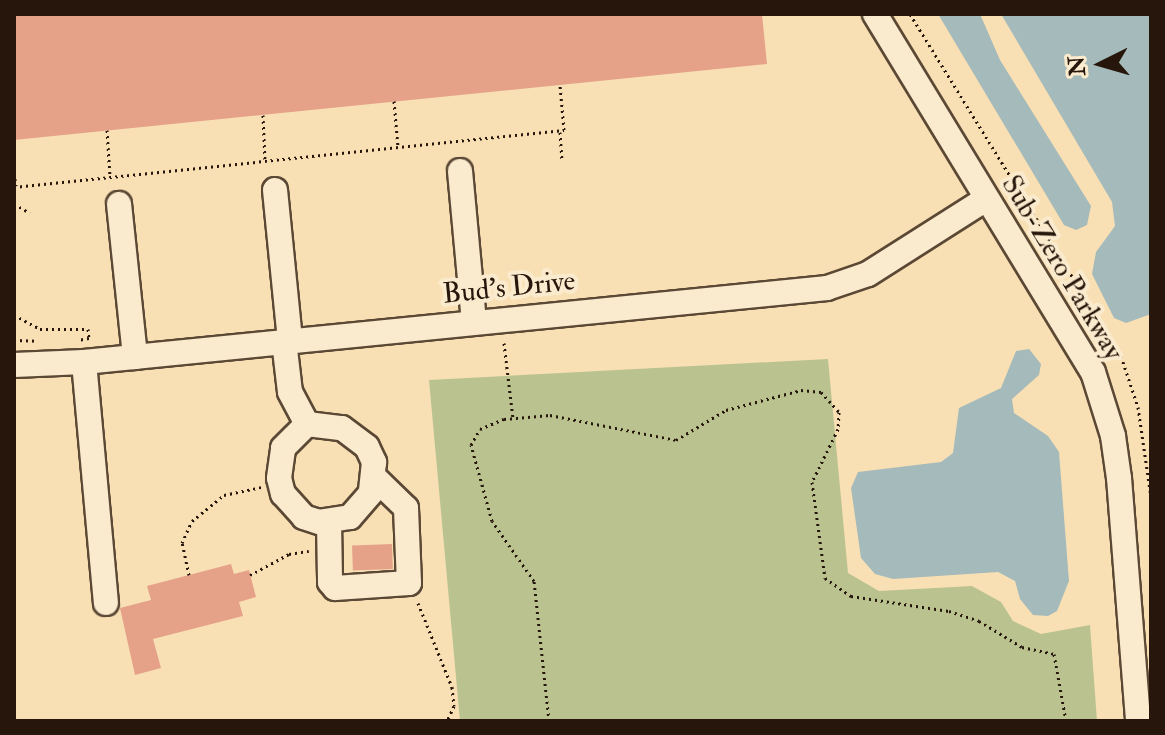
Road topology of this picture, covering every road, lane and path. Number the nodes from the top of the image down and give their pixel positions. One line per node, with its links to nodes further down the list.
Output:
1 (875, 14): 16 (street, Sub-Zero Parkway)
2 (910, 14): 34 (path)
3 (560, 85): 7 (path)
4 (394, 101): 8 (path)
5 (263, 115): 9 (path)
6 (107, 130): 13 (path)
7 (560, 131): 8 (path); 10 (path)
8 (398, 147): 9 (path)
9 (265, 161): 13 (path)
10 (562, 161)
11 (460, 171): 22 (street)
12 (14, 173): 14 (path)
13 (110, 177): 14 (path)
14 (15, 187)
15 (275, 190): 26 (street)
16 (986, 199): 21 (street, Bud's Drive); 44 (street, Sub-Zero Parkway)
17 (14, 204): 19 (path)
18 (119, 204): 27 (street)
19 (30, 213)
20 (14, 315): 24 (path)
21 (501, 319): 22 (street, Bud's Drive); 30 (path)
22 (474, 322): 26 (street, Bud's Drive)
23 (14, 340): 25 (path)
24 (73, 340)
25 (43, 341)
26 (287, 341): 27 (street, Bud's Drive); 31 (street)
27 (135, 357): 28 (street, Bud's Drive)
28 (84, 362): 29 (street, Bud's Drive); 40 (street)
29 (14, 365)
30 (513, 419): 42 (path); 43 (path)
31 (307, 424): 32 (street); 33 (street)
32 (375, 478): 35 (street); 39 (street)
33 (281, 486): 35 (street); 37 (path)
34 (1151, 497)
35 (329, 522): 36 (street)
36 (329, 550): 38 (path); 39 (street)
37 (189, 575)
38 (250, 575)
39 (412, 576): 41 (path)
40 (106, 603)
41 (447, 721)
42 (549, 721)
43 (1066, 721)
44 (1138, 721)

